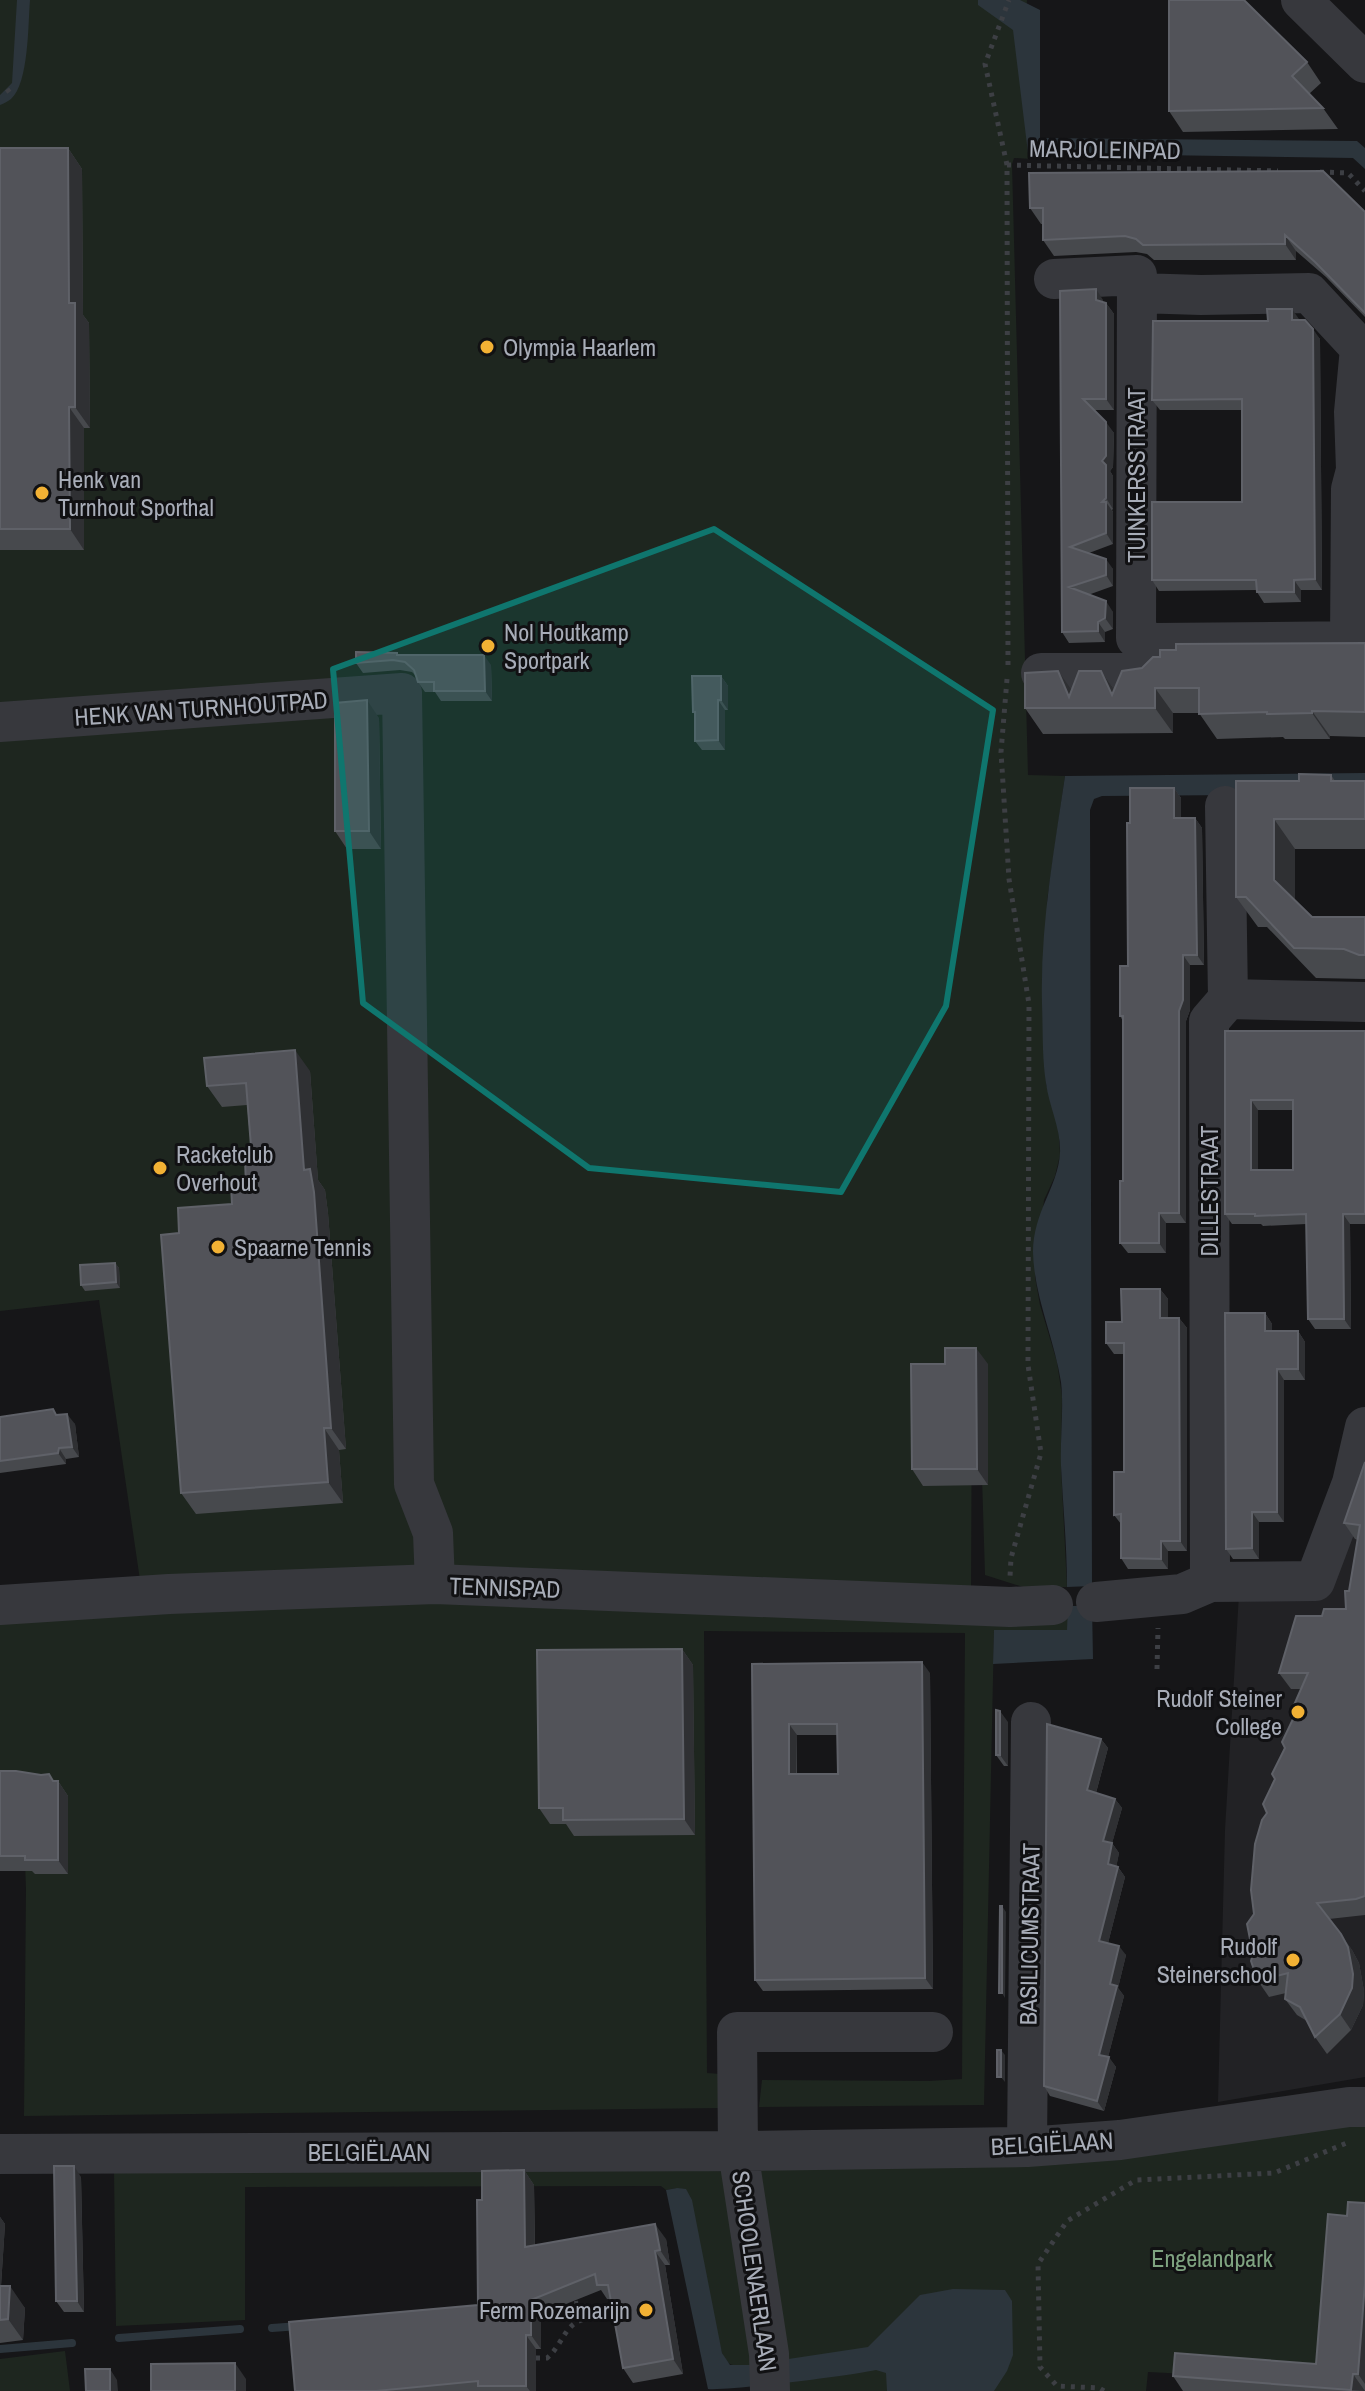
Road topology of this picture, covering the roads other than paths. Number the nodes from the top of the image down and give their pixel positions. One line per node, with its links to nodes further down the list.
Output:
1 (1301, 0): 2 (street)
2 (1365, 63)
3 (1054, 279): 4 (street)
4 (1138, 293): 5 (street); 6 (street, TUINKERSSTRAAT)
5 (1357, 641): 6 (street)
6 (1155, 643): 7 (street)
7 (1041, 673)
8 (0, 722): 14 (street, HENK VAN TURNHOUTPAD)
9 (1225, 806): 10 (street)
10 (1228, 999): 11 (street); 13 (street, DILLESTRAAT)
11 (1365, 1002)
12 (1365, 1427): 13 (street)
13 (1210, 1582): 15 (street)
14 (435, 1584): 16 (street, TENNISPAD); 17 (street, TENNISPAD)
15 (1096, 1602)
16 (0, 1605)
17 (1053, 1605)
18 (1031, 1722): 22 (street, BASILICUMSTRAAT)
19 (933, 2032): 21 (street)
20 (1358, 2124): 22 (street, BELGIËLAAN)
21 (738, 2142): 22 (street, BELGIËLAAN); 23 (street, BELGIËLAAN); 24 (street, SCHOOLENAERLAAN)
22 (1027, 2147)
23 (0, 2154)
24 (770, 2372)

